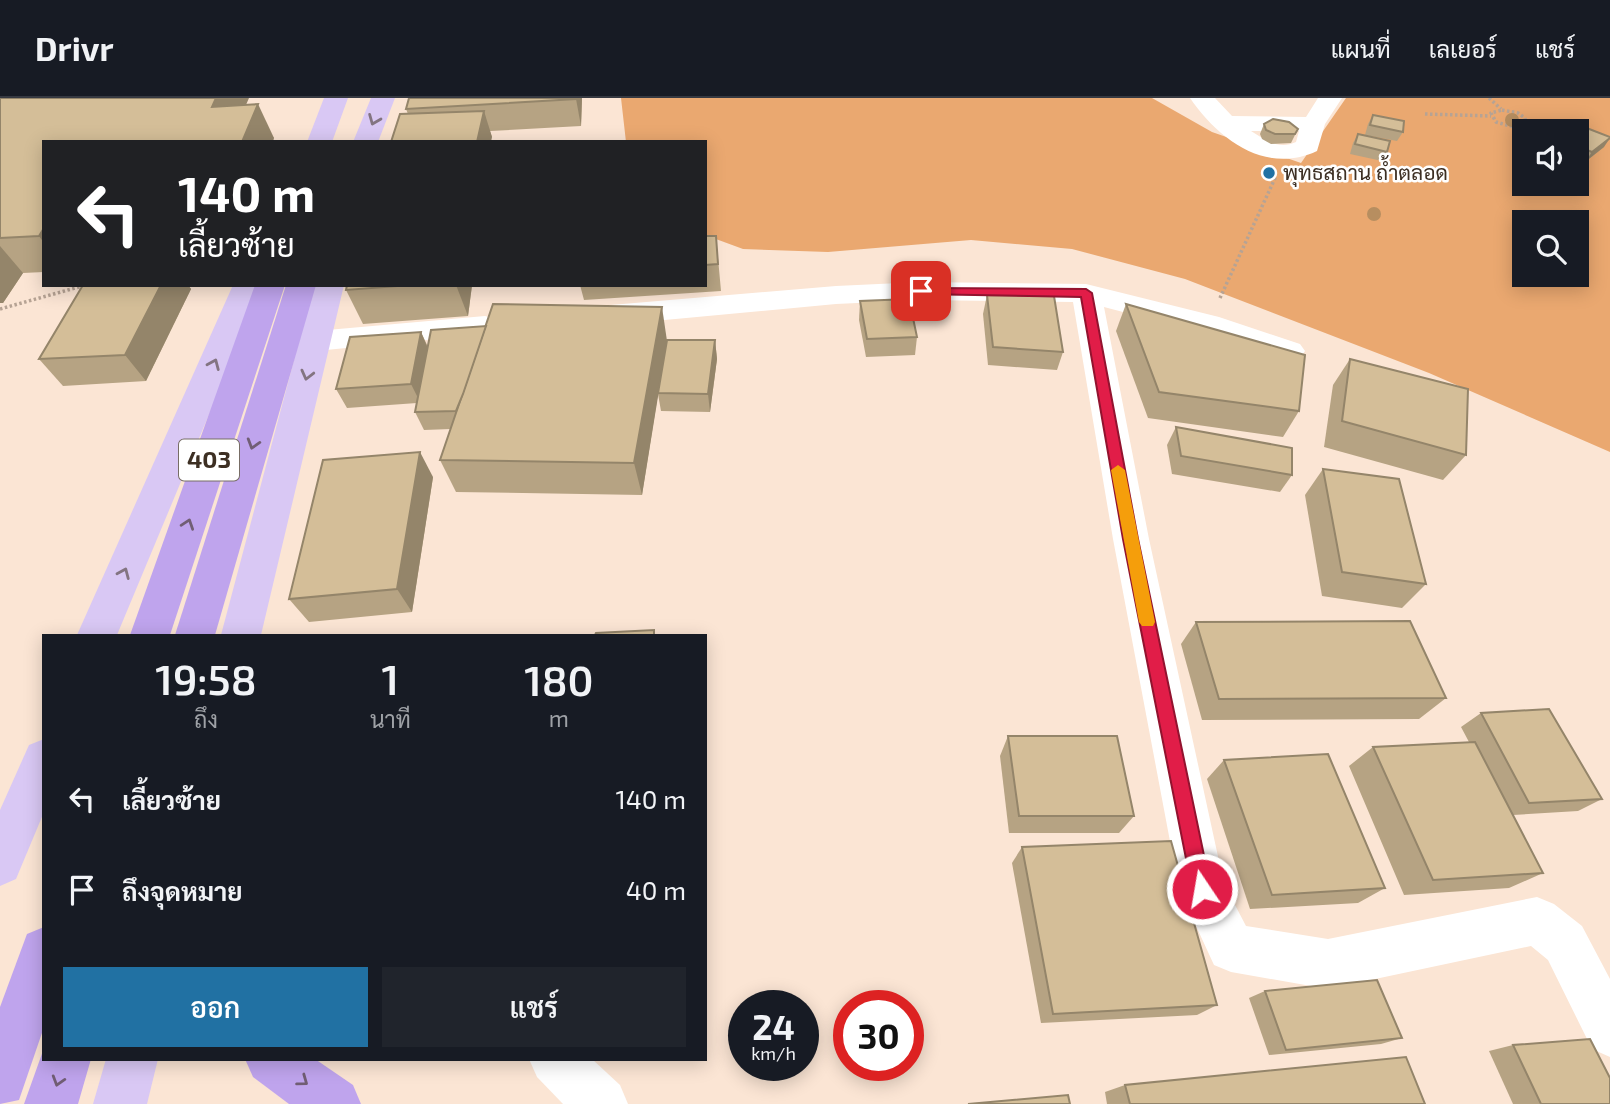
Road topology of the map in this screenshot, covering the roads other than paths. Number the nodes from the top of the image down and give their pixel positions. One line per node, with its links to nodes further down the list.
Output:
1 (337, 98): 7 (main road)
2 (383, 98): 8 (main road, one-way to 8)
3 (1202, 98): 5 (street)
4 (1330, 98): 6 (street)
5 (1225, 123): 6 (street); 6 (street)
6 (1313, 124)
7 (320, 140)
8 (366, 140)
9 (247, 287): 19 (main road, one-way to 9)
10 (269, 287): 20 (highway, 403, one-way to 10)
11 (300, 287): 21 (highway, 403, one-way to 21)
12 (329, 287): 16 (main road)
13 (1086, 293): 14 (street); 17 (street); 30 (street)
14 (578, 318)
15 (509, 324): 16 (street)
16 (316, 341): 18 (main road, one-way to 18)
17 (1289, 351)
18 (275, 503): 22 (main road); 23 (street)
19 (97, 634)
20 (150, 634)
21 (195, 634)
22 (241, 634)
23 (253, 634)
24 (37, 773): 25 (street); 26 (main road)
25 (0, 820)
26 (0, 863)
27 (42, 957): 35 (highway)
28 (42, 985): 29 (highway)
29 (0, 987)
30 (1610, 1031)
31 (64, 1061): 36 (highway, one-way to 36)
32 (131, 1061): 37 (main road)
33 (274, 1061): 38 (highway, one-way to 38)
34 (557, 1061): 39 (street)
35 (0, 1081)
36 (51, 1104)
37 (120, 1104)
38 (334, 1104)
39 (601, 1104)

